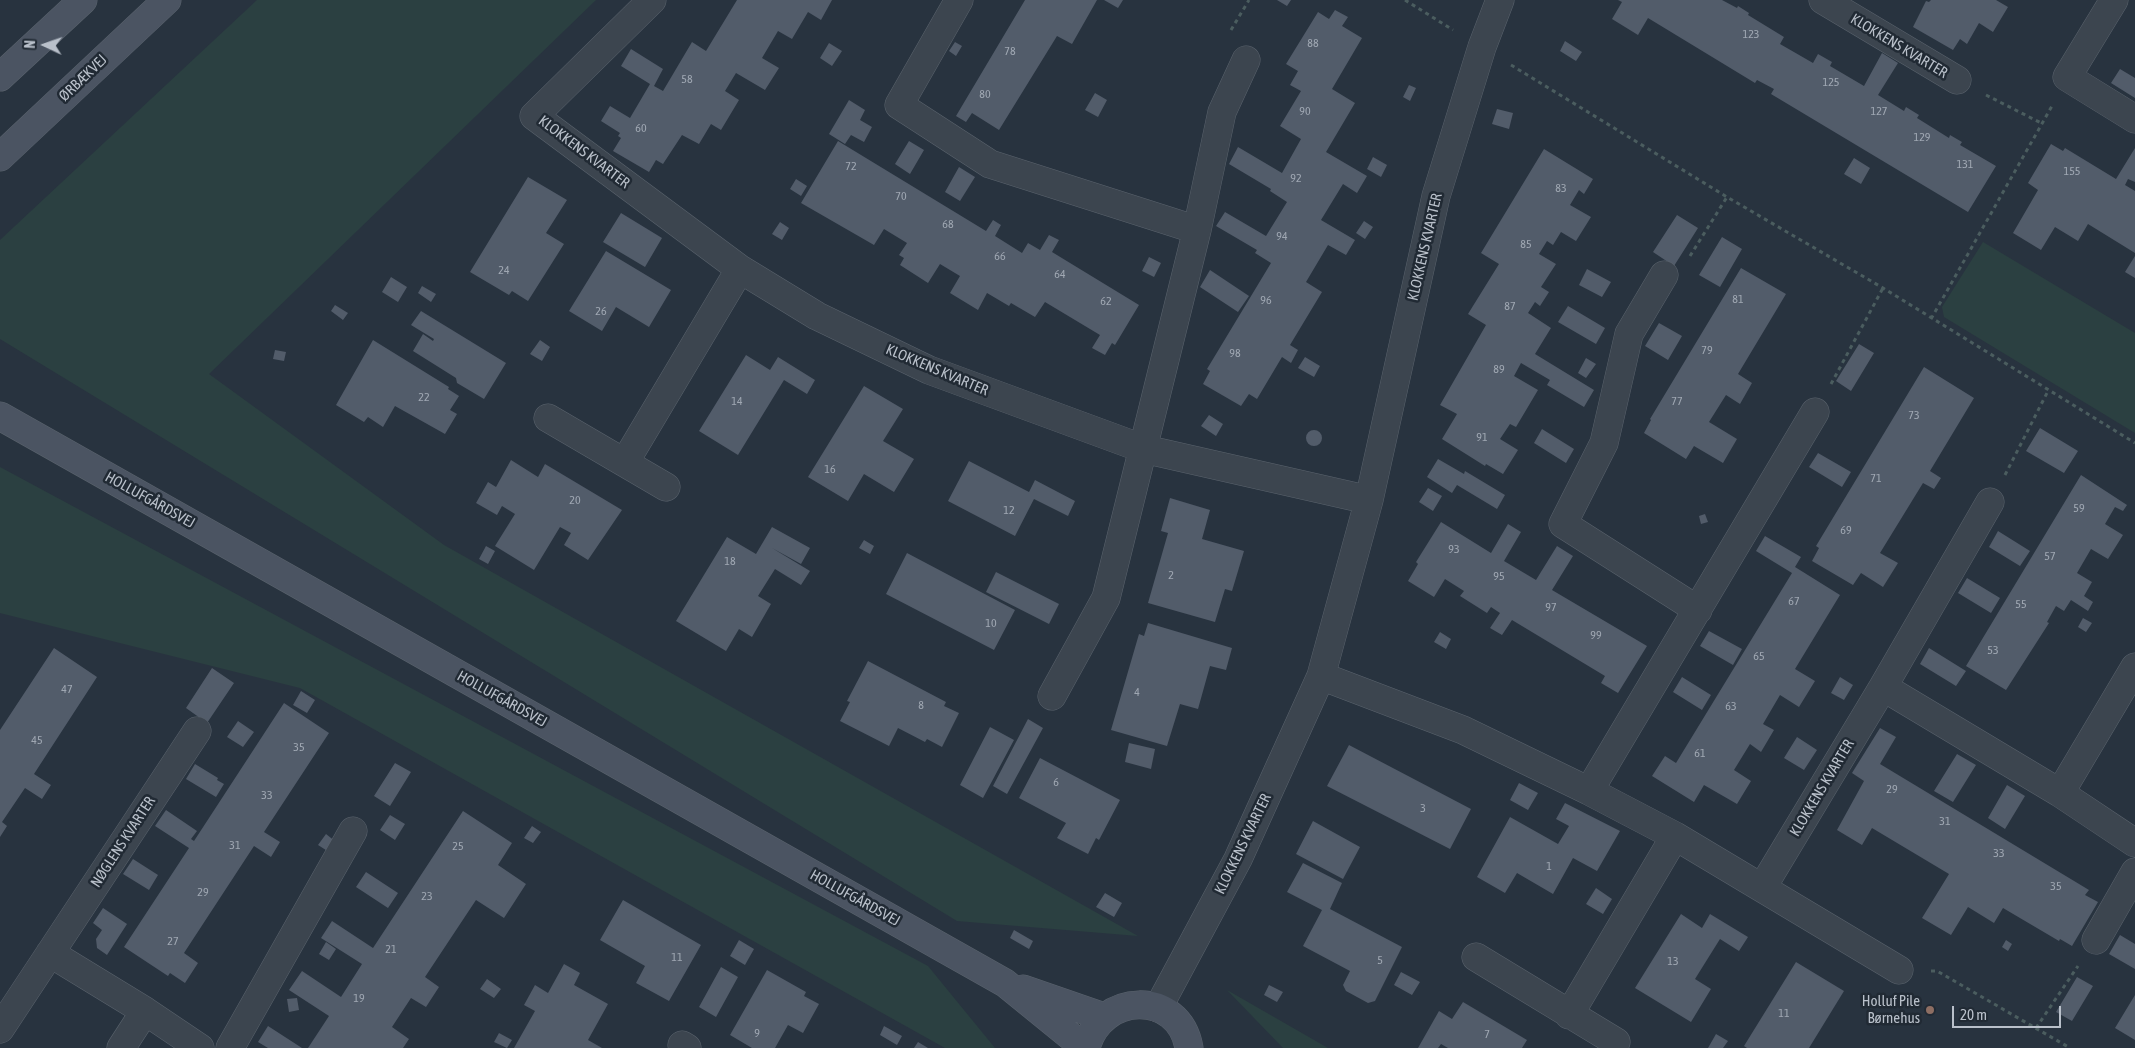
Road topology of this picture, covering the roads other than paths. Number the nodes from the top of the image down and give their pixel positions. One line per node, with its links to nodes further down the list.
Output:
1 (83, 0): 9 (street)
2 (167, 0): 12 (street, ØRBÆKVEJ)
3 (652, 0): 14 (street, KLOKKENS KVARTER)
4 (959, 0): 13 (street)
5 (1500, 0): 22 (street, KLOKKENS KVARTER)
6 (2114, 0): 11 (street)
7 (1838, 4): 10 (street, KLOKKENS KVARTER)
8 (1246, 60): 13 (street)
9 (0, 77)
10 (1957, 80)
11 (2135, 119)
12 (0, 157)
13 (1197, 230): 19 (street)
14 (740, 269): 19 (street, KLOKKENS KVARTER); 20 (street)
15 (1664, 275): 24 (street)
16 (1815, 412): 24 (street)
17 (0, 416): 41 (street, HOLLUFGÅRDSVEJ)
18 (548, 418): 20 (street)
19 (1144, 449): 22 (street, KLOKKENS KVARTER); 28 (street)
20 (625, 462): 21 (street)
21 (666, 487)
22 (1369, 500): 26 (street, KLOKKENS KVARTER)
23 (1990, 502): 27 (street, KLOKKENS KVARTER)
24 (1698, 610): 30 (street)
25 (2135, 667): 31 (street)
26 (1321, 676): 30 (street); 42 (street, KLOKKENS KVARTER)
27 (1882, 687): 31 (street); 36 (street, KLOKKENS KVARTER)
28 (1052, 696)
29 (196, 731): 38 (street, NØGLENS KVARTER)
30 (1589, 791): 33 (street)
31 (2060, 793): 34 (street)
32 (353, 831): 50 (street)
33 (1675, 836): 36 (street); 44 (street)
34 (2135, 843)
35 (2135, 872): 37 (street)
36 (1762, 888): 40 (street)
37 (2096, 940)
38 (50, 953): 43 (street); 46 (street, NØGLENS KVARTER)
39 (1476, 957): 44 (street)
40 (1899, 970)
41 (1005, 982): 45 (street, HOLLUFGÅRDSVEJ); 51 (street, HOLLUFGÅRDSVEJ)
42 (1158, 1008): 45 (street); 52 (street)
43 (145, 1011): 48 (street); 49 (street)
44 (1569, 1014): 47 (street)
45 (1104, 1017): 51 (street)
46 (0, 1029)
47 (1616, 1042)
48 (121, 1048)
49 (200, 1048)
50 (230, 1048)
51 (1086, 1048)
52 (1189, 1048)

